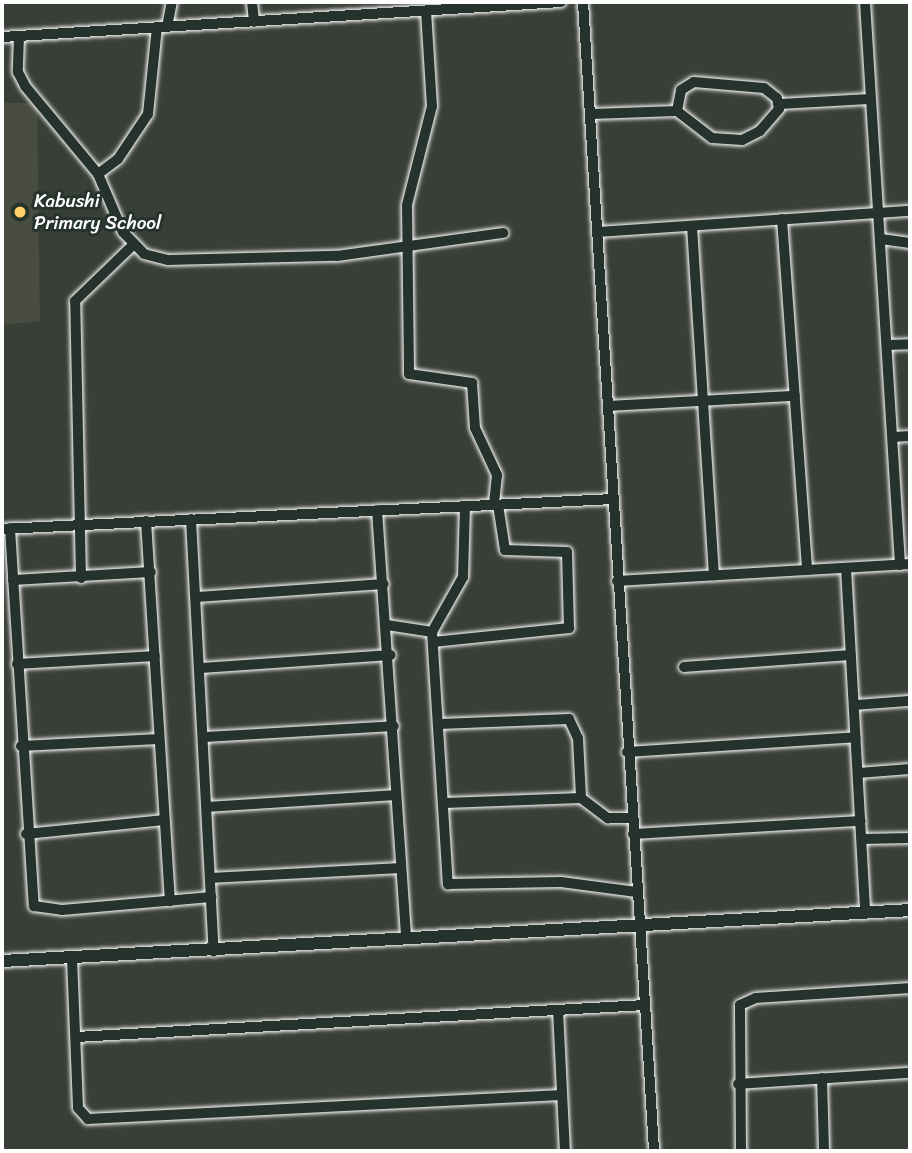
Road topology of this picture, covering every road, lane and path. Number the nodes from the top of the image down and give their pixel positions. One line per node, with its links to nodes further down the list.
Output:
1 (172, 2): 8 (street)
2 (252, 2): 7 (street)
3 (561, 2): 6 (street)
4 (583, 2): 14 (street)
5 (864, 2): 11 (street)
6 (420, 8): 7 (street); 25 (street)
7 (254, 22): 8 (street)
8 (162, 27): 9 (street); 15 (street)
9 (19, 36): 10 (street); 15 (street)
10 (2, 37)
11 (869, 99): 12 (street); 17 (street)
12 (780, 104): 13 (street); 13 (street)
13 (677, 111): 14 (street)
14 (592, 114): 20 (street)
15 (98, 174): 24 (street)
16 (910, 211): 17 (street)
17 (879, 213): 18 (street); 22 (street)
18 (782, 219): 19 (street); 28 (street)
19 (692, 226): 20 (street); 29 (street)
20 (598, 232): 30 (street)
21 (503, 233): 25 (street)
22 (881, 239): 23 (street); 27 (street)
23 (910, 243)
24 (132, 246): 25 (street); 39 (street)
25 (406, 251): 34 (street)
26 (910, 344): 27 (street)
27 (887, 345): 32 (street)
28 (795, 396): 29 (street); 43 (street)
29 (705, 398): 30 (street); 45 (street)
30 (608, 406): 33 (street)
31 (910, 436): 32 (street)
32 (893, 437): 41 (street)
33 (613, 499): 34 (street); 48 (street)
34 (496, 505): 35 (street); 52 (street)
35 (465, 506): 36 (street); 52 (street)
36 (377, 510): 37 (street); 49 (street)
37 (191, 519): 38 (street); 50 (street)
38 (146, 521): 39 (street); 44 (street)
39 (85, 524): 40 (street); 46 (street)
40 (6, 528): 47 (street)
41 (905, 564): 42 (street)
42 (846, 568): 43 (street); 54 (street)
43 (807, 570): 45 (street)
44 (150, 572): 46 (street); 55 (street)
45 (714, 575): 48 (street)
46 (81, 578): 47 (street)
47 (13, 580): 56 (street)
48 (617, 581): 67 (street)
49 (384, 584): 50 (street); 51 (street)
50 (197, 597): 58 (street)
51 (387, 625): 52 (street); 53 (street)
52 (432, 637): 61 (street)
53 (391, 655): 58 (street); 62 (street)
54 (851, 655): 57 (street); 60 (street)
55 (155, 656): 56 (street); 65 (street)
56 (17, 664): 66 (street)
57 (684, 667)
58 (201, 668): 63 (street)
59 (910, 701): 60 (street)
60 (855, 705): 64 (street)
61 (439, 724): 71 (street); 72 (street)
62 (394, 726): 63 (street); 70 (street)
63 (205, 737): 73 (street)
64 (856, 737): 67 (street); 69 (street)
65 (159, 739): 66 (street); 75 (street)
66 (21, 746): 77 (street)
67 (627, 752): 74 (street)
68 (910, 769): 69 (street)
69 (858, 773): 76 (street)
70 (396, 795): 73 (street); 81 (street)
71 (581, 798): 72 (street); 74 (street)
72 (444, 803): 83 (street)
73 (208, 807): 82 (street)
74 (632, 818): 78 (street)
75 (164, 820): 77 (street); 85 (street)
76 (861, 821): 78 (street); 80 (street)
77 (26, 834): 85 (street)
78 (633, 834): 83 (street)
79 (910, 838): 80 (street)
80 (862, 839): 87 (street)
81 (401, 869): 82 (street); 89 (street)
82 (210, 878): 84 (street)
83 (636, 892): 88 (street)
84 (211, 897): 85 (street); 90 (street)
85 (170, 901)
86 (910, 910): 87 (street)
87 (864, 913): 88 (street)
88 (639, 925): 89 (street); 94 (street)
89 (406, 939): 90 (street)
90 (214, 951): 91 (street)
91 (72, 958): 92 (street); 96 (street)
92 (2, 961)
93 (910, 988): 99 (street)
94 (645, 1006): 95 (street); 102 (street)
95 (558, 1010): 96 (street); 100 (street)
96 (76, 1037): 100 (street)
97 (910, 1073): 98 (street)
98 (822, 1078): 99 (street); 104 (street)
99 (738, 1084): 103 (street)
100 (561, 1095): 101 (street)
101 (565, 1151)
102 (654, 1151)
103 (741, 1151)
104 (824, 1151)

